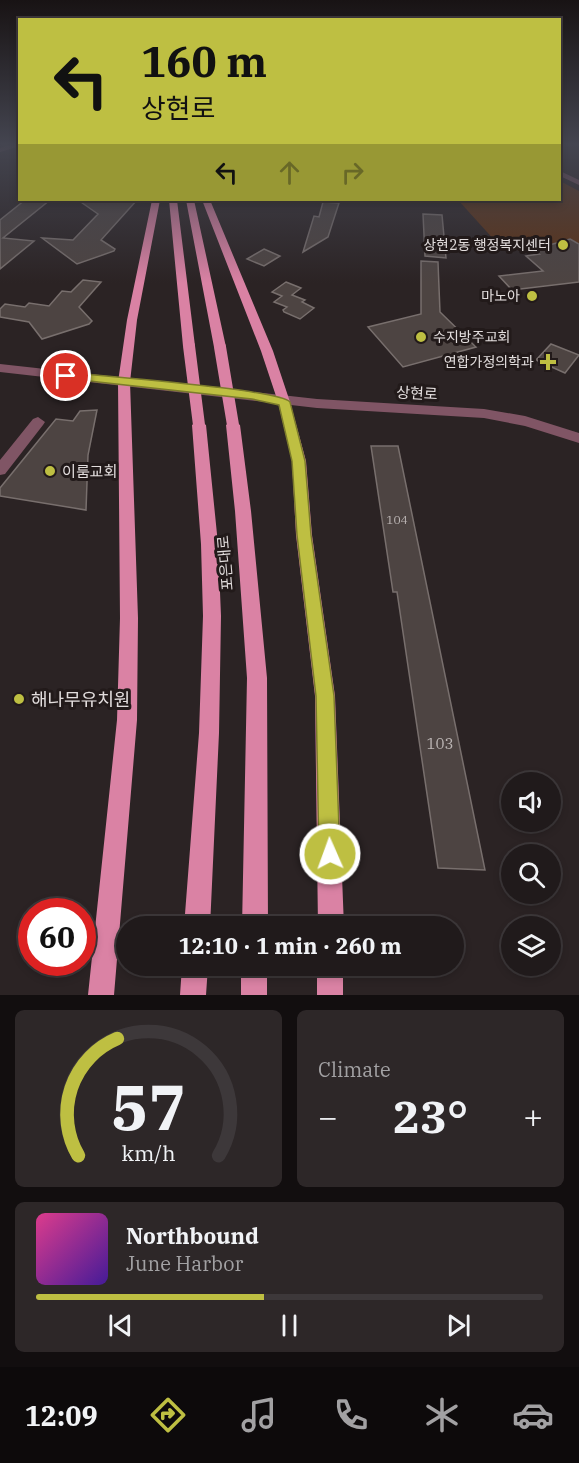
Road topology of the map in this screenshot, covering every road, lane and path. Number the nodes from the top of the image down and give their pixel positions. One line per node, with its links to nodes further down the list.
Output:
1 (156, 201): 6 (main road)
2 (173, 201): 11 (main road, 포은대로, bridge)
3 (190, 201): 12 (main road, 포은대로, bridge)
4 (206, 201): 7 (main road)
5 (0, 368): 6 (street, 상현로)
6 (124, 382): 7 (street, 상현로); 17 (main road)
7 (284, 402): 9 (street, 상현로); 13 (main road)
8 (38, 422): 10 (street)
9 (579, 438)
10 (0, 470)
11 (199, 916)
12 (255, 916)
13 (331, 916)
14 (194, 976): 18 (main road)
15 (254, 976): 19 (main road)
16 (330, 976): 20 (main road)
17 (101, 995)
18 (193, 995)
19 (254, 995)
20 (330, 995)

